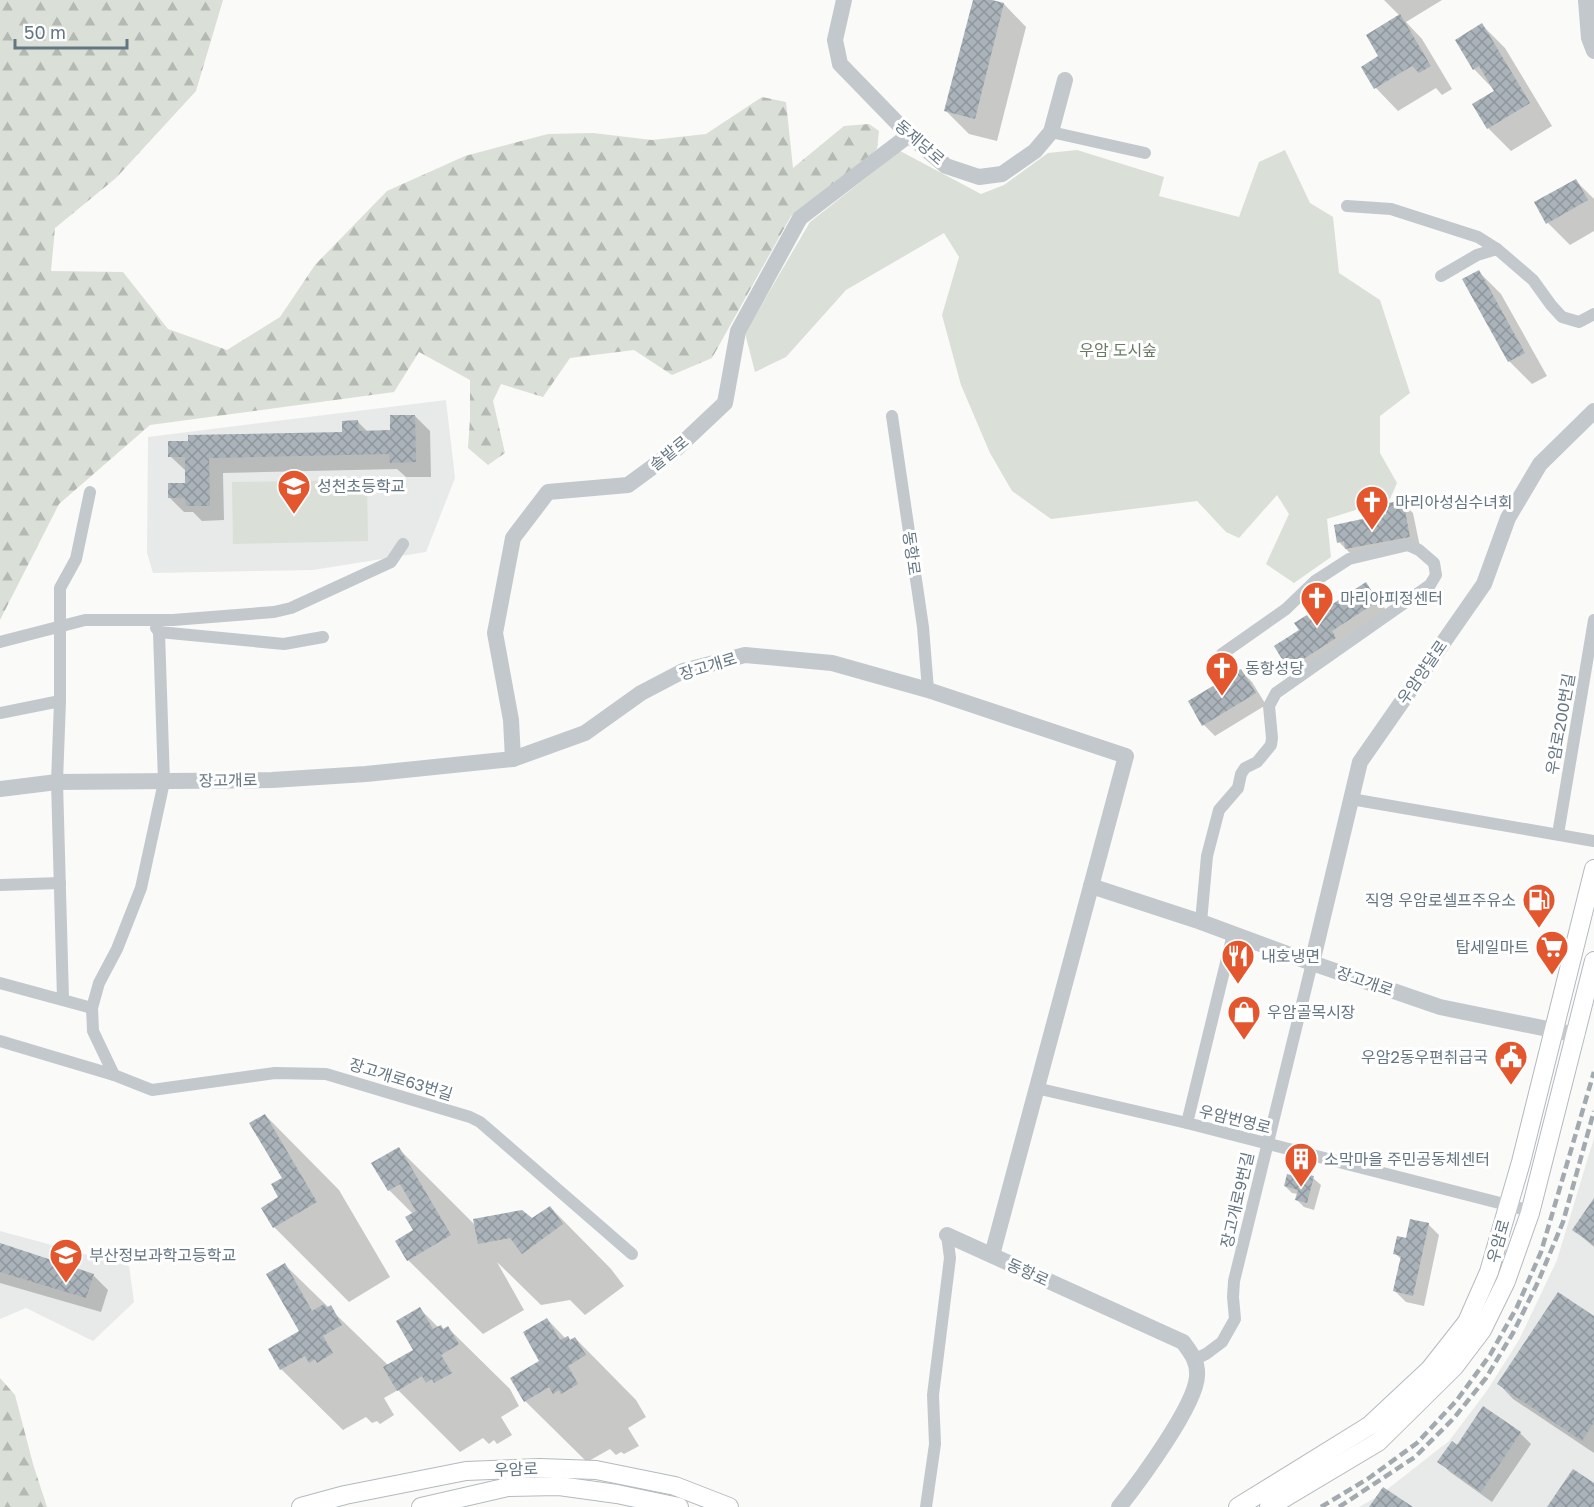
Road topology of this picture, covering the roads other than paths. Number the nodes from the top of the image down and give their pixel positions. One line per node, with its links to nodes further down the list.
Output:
1 (844, 0): 6 (street, 동제당로)
2 (1586, 0): 3 (street)
3 (1594, 51)
4 (1065, 80): 5 (street, 동제당로)
5 (1051, 132): 6 (street, 동제당로); 7 (street)
6 (909, 135): 26 (street, 솔밭로)
7 (1145, 153)
8 (1347, 206): 9 (street)
9 (1497, 249): 10 (street); 11 (street)
10 (1441, 276)
11 (1594, 314)
12 (1594, 411): 30 (street, 우암양달로)
13 (892, 416): 23 (street, 동항로)
14 (90, 492): 18 (street)
15 (403, 544): 16 (street)
16 (149, 620): 18 (street); 19 (street)
17 (1594, 620): 31 (street, 우암로200번길)
18 (60, 627): 21 (street); 24 (street)
19 (159, 632): 20 (street); 28 (street)
20 (323, 638)
21 (0, 642)
22 (1222, 654): 37 (street)
23 (928, 690): 26 (street, 장고개로); 36 (street, 장고개로)
24 (60, 701): 25 (street); 27 (street)
25 (0, 712)
26 (513, 759): 28 (street, 장고개로)
27 (57, 782): 28 (street, 장고개로); 29 (street, 장고개로); 34 (street)
28 (164, 782): 43 (street)
29 (0, 789)
30 (1351, 799): 31 (street); 40 (street, 우암양달로)
31 (1558, 834): 32 (street)
32 (1594, 841)
33 (1594, 869): 44 (main road, 우암로)
34 (60, 883): 35 (street); 42 (street)
35 (0, 885)
36 (1091, 886): 37 (street, 장고개로); 48 (street, 장고개로)
37 (1201, 922): 38 (street, 장고개로)
38 (1233, 934): 40 (street, 장고개로); 49 (street)
39 (1594, 961): 45 (main road, 우암로)
40 (1312, 963): 44 (street, 장고개로); 50 (street, 장고개로9번길)
41 (0, 983): 42 (street)
42 (63, 999): 43 (street)
43 (92, 1008): 47 (street)
44 (1554, 1030): 45 (street, 장고개로); 51 (main road, 우암로)
45 (1576, 1035): 52 (main road, 우암로)
46 (0, 1041): 47 (street, 장고개로63번길)
47 (114, 1075): 54 (street, 장고개로63번길)
48 (1036, 1088): 49 (street, 우암번영로); 55 (street, 장고개로)
49 (1187, 1123): 50 (street, 우암번영로)
50 (1267, 1144): 51 (street, 우암번영로); 56 (street, 장고개로9번길)
51 (1509, 1206): 52 (street, 우암번영로); 63 (main road, 우암로)
52 (1531, 1211): 64 (main road, 우암로)
53 (947, 1235): 55 (street, 동항로); 61 (street, 동항로)
54 (632, 1254)
55 (992, 1255): 56 (street, 동항로)
56 (1195, 1359): 62 (street)
57 (301, 1507): 60 (main road, 우암로)
58 (421, 1507): 59 (main road, 우암로)
59 (679, 1507)
60 (729, 1507)
61 (926, 1507)
62 (1119, 1507)
63 (1238, 1507)
64 (1269, 1507)

